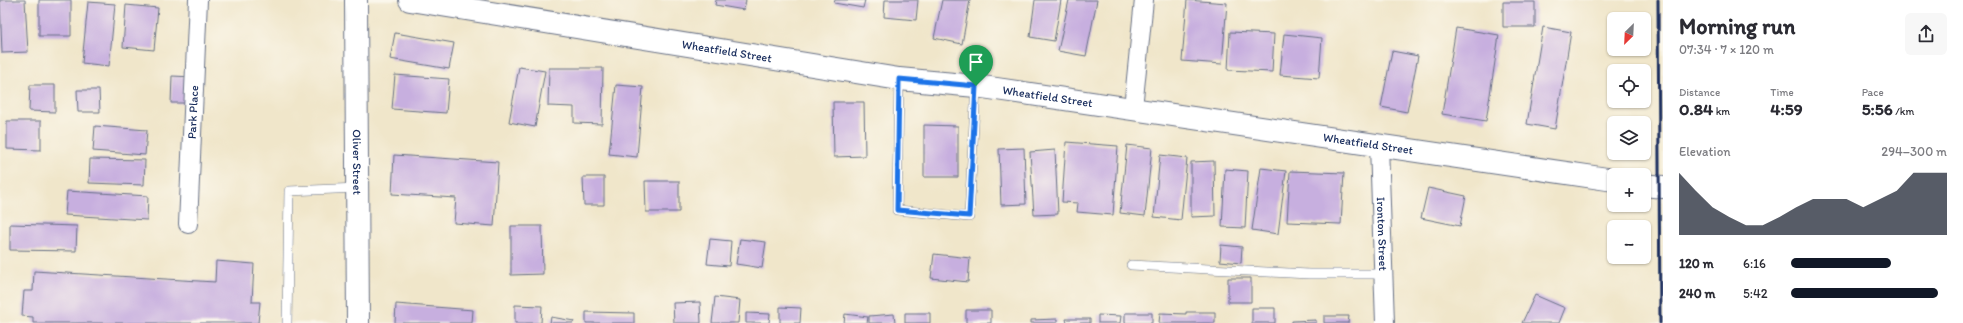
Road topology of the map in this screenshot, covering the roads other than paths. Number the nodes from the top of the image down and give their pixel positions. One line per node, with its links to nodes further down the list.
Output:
1 (198, 0): 13 (street, Park Place)
2 (356, 0): 12 (main road, Oliver Street)
3 (410, 0): 5 (main road, Wheatfield Street)
4 (1144, 0): 7 (street)
5 (899, 79): 6 (main road, Wheatfield Street); 6 (lane)
6 (976, 86): 7 (main road, Wheatfield Street)
7 (1133, 108): 8 (main road, Wheatfield Street)
8 (1379, 145): 9 (main road, Wheatfield Street); 15 (street, Ironton Street)
9 (1607, 179)
10 (1651, 185): 11 (main road)
11 (1663, 187)
12 (358, 188): 16 (lane); 17 (main road, Oliver Street)
13 (188, 224)
14 (1131, 265): 15 (lane)
15 (1384, 274): 18 (street, Ironton Street)
16 (286, 323)
17 (358, 323)
18 (1385, 323)

